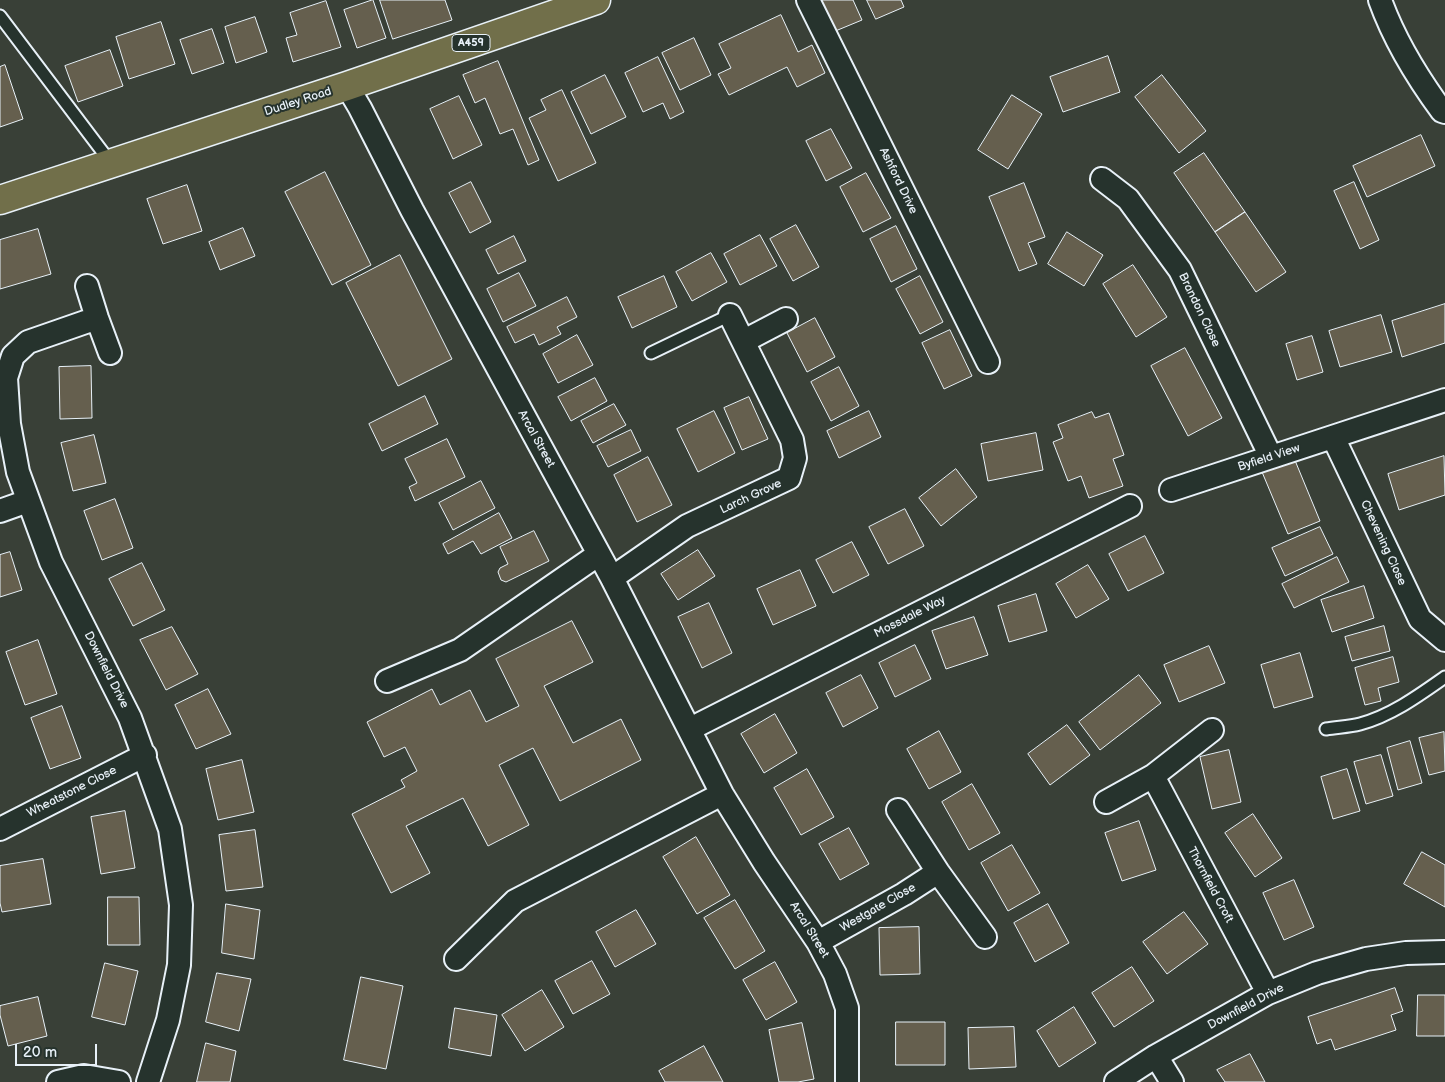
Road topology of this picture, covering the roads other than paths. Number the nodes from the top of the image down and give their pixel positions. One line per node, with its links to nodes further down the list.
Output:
1 (596, 0): 5 (main road, Dudley Road / A459)
2 (808, 0): 17 (street, Ashford Drive)
3 (1380, 0): 6 (street)
4 (0, 16): 7 (lane)
5 (347, 86): 7 (main road, Dudley Road / A459); 25 (street, Arcal Street)
6 (1445, 112)
7 (111, 163): 9 (main road, Dudley Road / A459)
8 (1102, 180): 20 (street, Brandon Close)
9 (0, 200)
10 (87, 286): 12 (street)
11 (730, 314): 14 (street, Larch Grove); 15 (lane)
12 (97, 318): 16 (street); 22 (street, Downfield Drive)
13 (786, 319): 14 (street)
14 (744, 341): 26 (street, Larch Grove)
15 (651, 353)
16 (110, 354)
17 (988, 362)
18 (1445, 400): 19 (street, Byfield View)
19 (1333, 437): 20 (street, Byfield View); 27 (street, Chevening Close)
20 (1271, 458): 21 (street, Byfield View)
21 (1172, 490)
22 (28, 501): 24 (street); 33 (street, Downfield Drive)
23 (1130, 506): 30 (street, Mossdale Way)
24 (0, 512)
25 (599, 554): 26 (street, Arcal Street); 29 (street)
26 (612, 578): 30 (street, Arcal Street)
27 (1445, 640)
28 (1445, 678): 31 (lane)
29 (388, 681)
30 (690, 728): 35 (street, Arcal Street)
31 (1326, 729)
32 (1212, 730): 34 (street)
33 (145, 755): 38 (street, Wheatstone Close); 48 (street, Downfield Drive)
34 (1153, 776): 36 (street); 44 (street, Thornfield Croft)
35 (722, 794): 41 (street, Arcal Street); 43 (street)
36 (1106, 802)
37 (898, 810): 39 (street)
38 (0, 830)
39 (938, 872): 40 (street); 41 (street, Westgate Close)
40 (984, 937)
41 (818, 942): 49 (street, Arcal Street)
42 (1445, 952): 44 (street, Downfield Drive)
43 (456, 959)
44 (1268, 993): 45 (street, Downfield Drive)
45 (1156, 1056): 50 (street, Downfield Drive); 51 (street)
46 (58, 1082): 47 (street)
47 (119, 1082)
48 (148, 1082)
49 (847, 1082)
50 (1116, 1082)
51 (1172, 1082)

